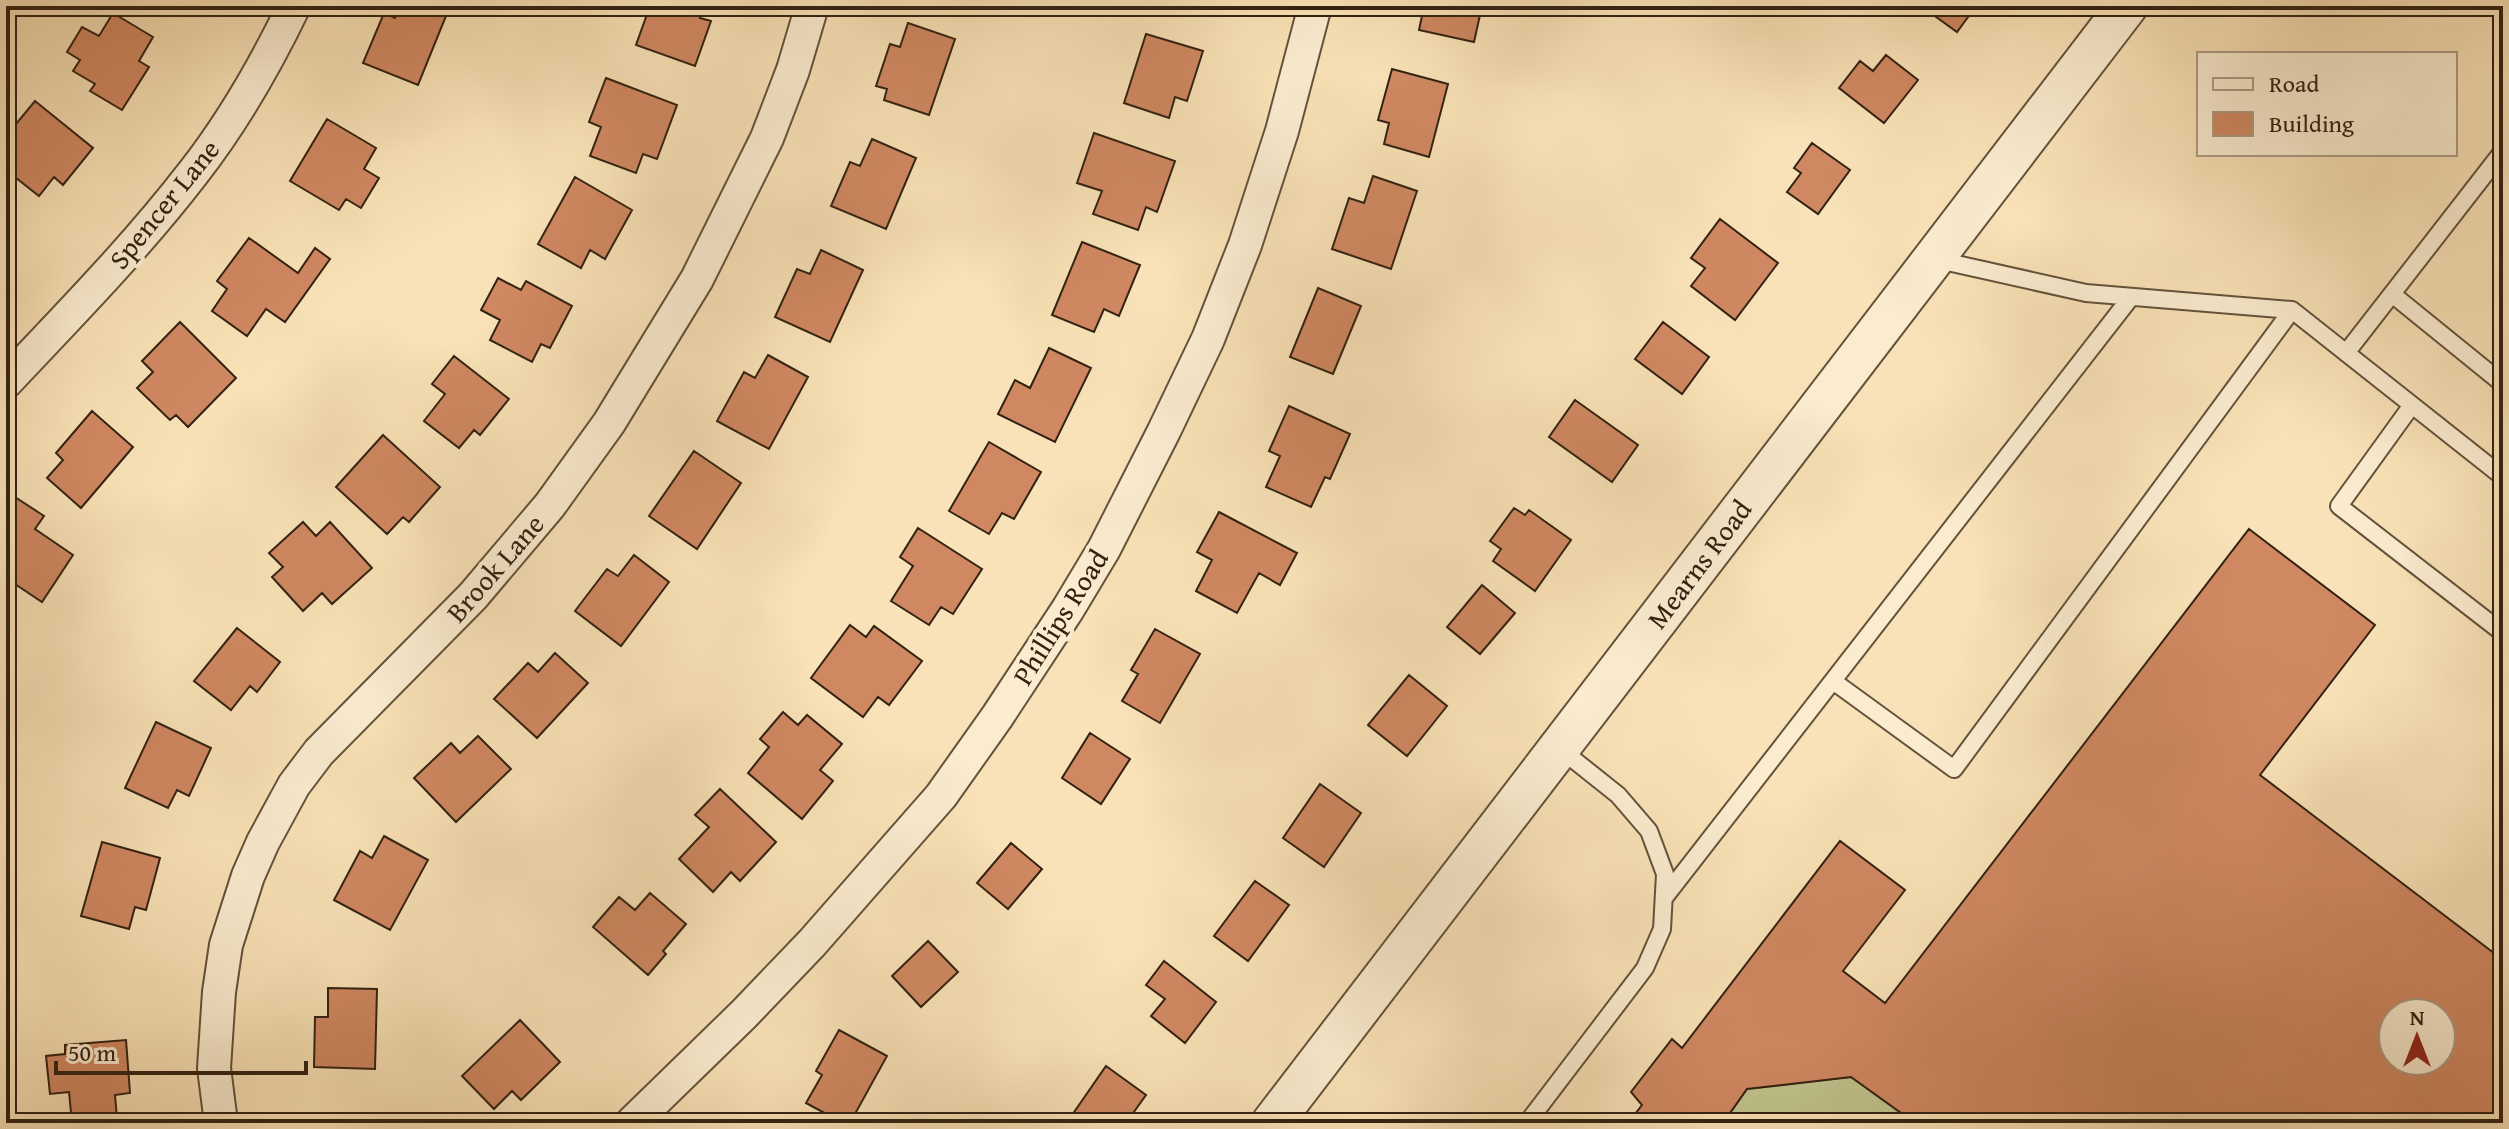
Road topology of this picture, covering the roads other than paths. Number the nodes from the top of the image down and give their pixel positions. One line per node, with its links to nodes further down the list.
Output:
1 (294, 6): 11 (street, Spencer Lane)
2 (812, 6): 19 (street, Brook Lane)
3 (1315, 6): 20 (street, Phillips Road)
4 (2127, 6): 6 (street, Mearns Road)
5 (2503, 151): 7 (lane)
6 (1933, 259): 8 (lane); 17 (street, Mearns Road)
7 (2392, 294): 10 (lane); 12 (lane)
8 (2131, 297): 9 (lane); 16 (lane)
9 (2292, 310): 10 (lane); 16 (lane)
10 (2346, 353): 13 (lane)
11 (6, 382)
12 (2503, 384)
13 (2412, 405): 14 (lane); 15 (lane)
14 (2503, 477)
15 (2503, 633)
16 (1833, 681): 18 (lane)
17 (1559, 748): 18 (lane); 21 (street, Mearns Road)
18 (1664, 898): 22 (lane)
19 (221, 1123)
20 (632, 1123)
21 (1272, 1123)
22 (1527, 1123)

